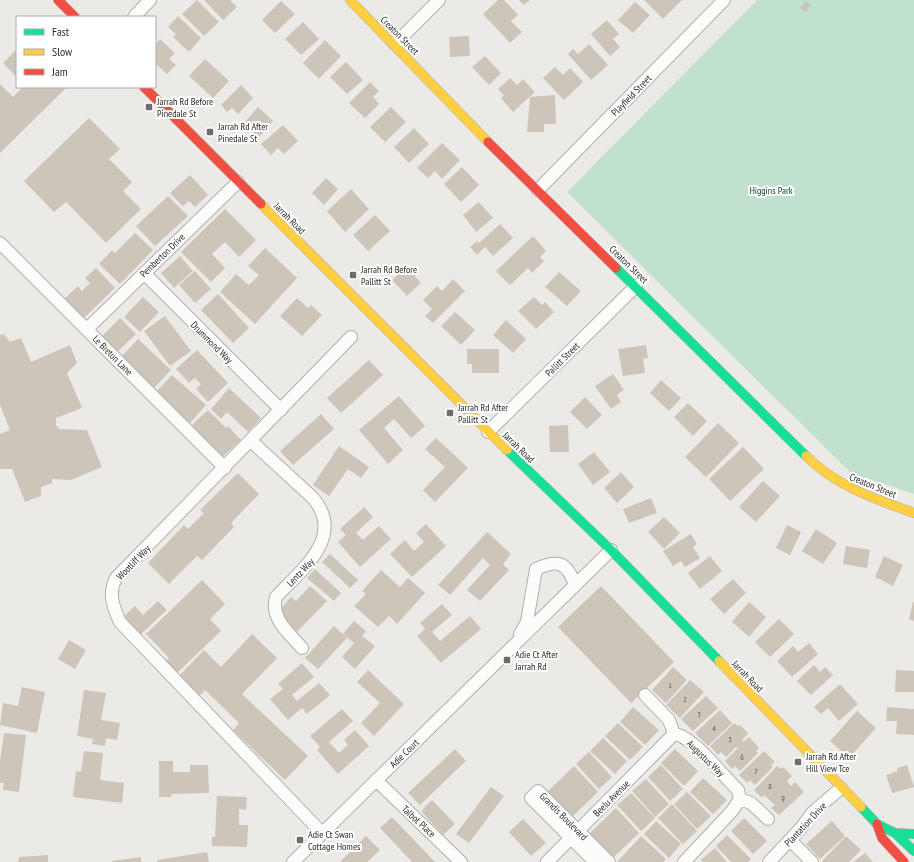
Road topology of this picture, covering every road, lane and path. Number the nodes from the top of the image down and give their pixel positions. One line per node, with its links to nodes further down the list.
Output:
1 (58, 0): 6 (street)
2 (150, 0): 7 (street)
3 (350, 0): 8 (street, Creaton Street)
4 (439, 0): 8 (street)
5 (724, 0): 11 (street, Playfield Street)
6 (74, 16)
7 (135, 16)
8 (395, 44): 11 (street, Creaton Street)
9 (145, 88): 10 (street, Jarrah Road)
10 (238, 182): 13 (street, Pemberton Drive); 18 (street, Jarrah Road)
11 (538, 190): 14 (street, Creaton Street)
12 (0, 243): 15 (street, Le Breton Lane)
13 (144, 273): 15 (street, Pemberton Drive); 17 (street, Drummond Way)
14 (636, 286): 18 (street, Pallitt Street); 21 (street, Creaton Street)
15 (87, 329): 20 (street, Le Breton Lane)
16 (351, 337): 17 (street, Wootliff Way)
17 (281, 410): 19 (street, Wootliff Way)
18 (488, 432): 22 (street, Jarrah Road)
19 (251, 442): 20 (street, Wootliff Way); 25 (street, Lentz Way)
20 (226, 468): 33 (street, Wootliff Way)
21 (914, 513)
22 (611, 550): 23 (street, Adie Court); 29 (street, Jarrah Road)
23 (575, 585): 24 (street, Adie Court); 24 (street, Adie Court)
24 (515, 644): 28 (street, Adie Court)
25 (302, 648)
26 (645, 695): 27 (street)
27 (674, 734): 30 (street, Augustus Way); 35 (street, Beelu Avenue)
28 (376, 780): 33 (street, Adie Court); 40 (street, Talbot Place)
29 (841, 788): 32 (street, Jarrah Road); 37 (street, Plantation Drive)
30 (740, 800): 31 (street); 44 (street)
31 (768, 819)
32 (877, 824): 34 (street, Jarrah Road); 47 (street, Jarrah Road)
33 (322, 832): 39 (street, Adie Court)
34 (895, 833): 36 (street); 38 (street, Jarrah Road)
35 (575, 834): 41 (street, Beelu Avenue); 42 (street, Grandis Boulevard); 43 (street, Grandis Boulevard)
36 (914, 834)
37 (790, 840): 45 (street, Plantation Drive); 46 (street)
38 (914, 852)
39 (293, 862)
40 (461, 862)
41 (547, 862)
42 (595, 862)
43 (609, 862)
44 (684, 862)
45 (769, 862)
46 (812, 862)
47 (904, 862)

